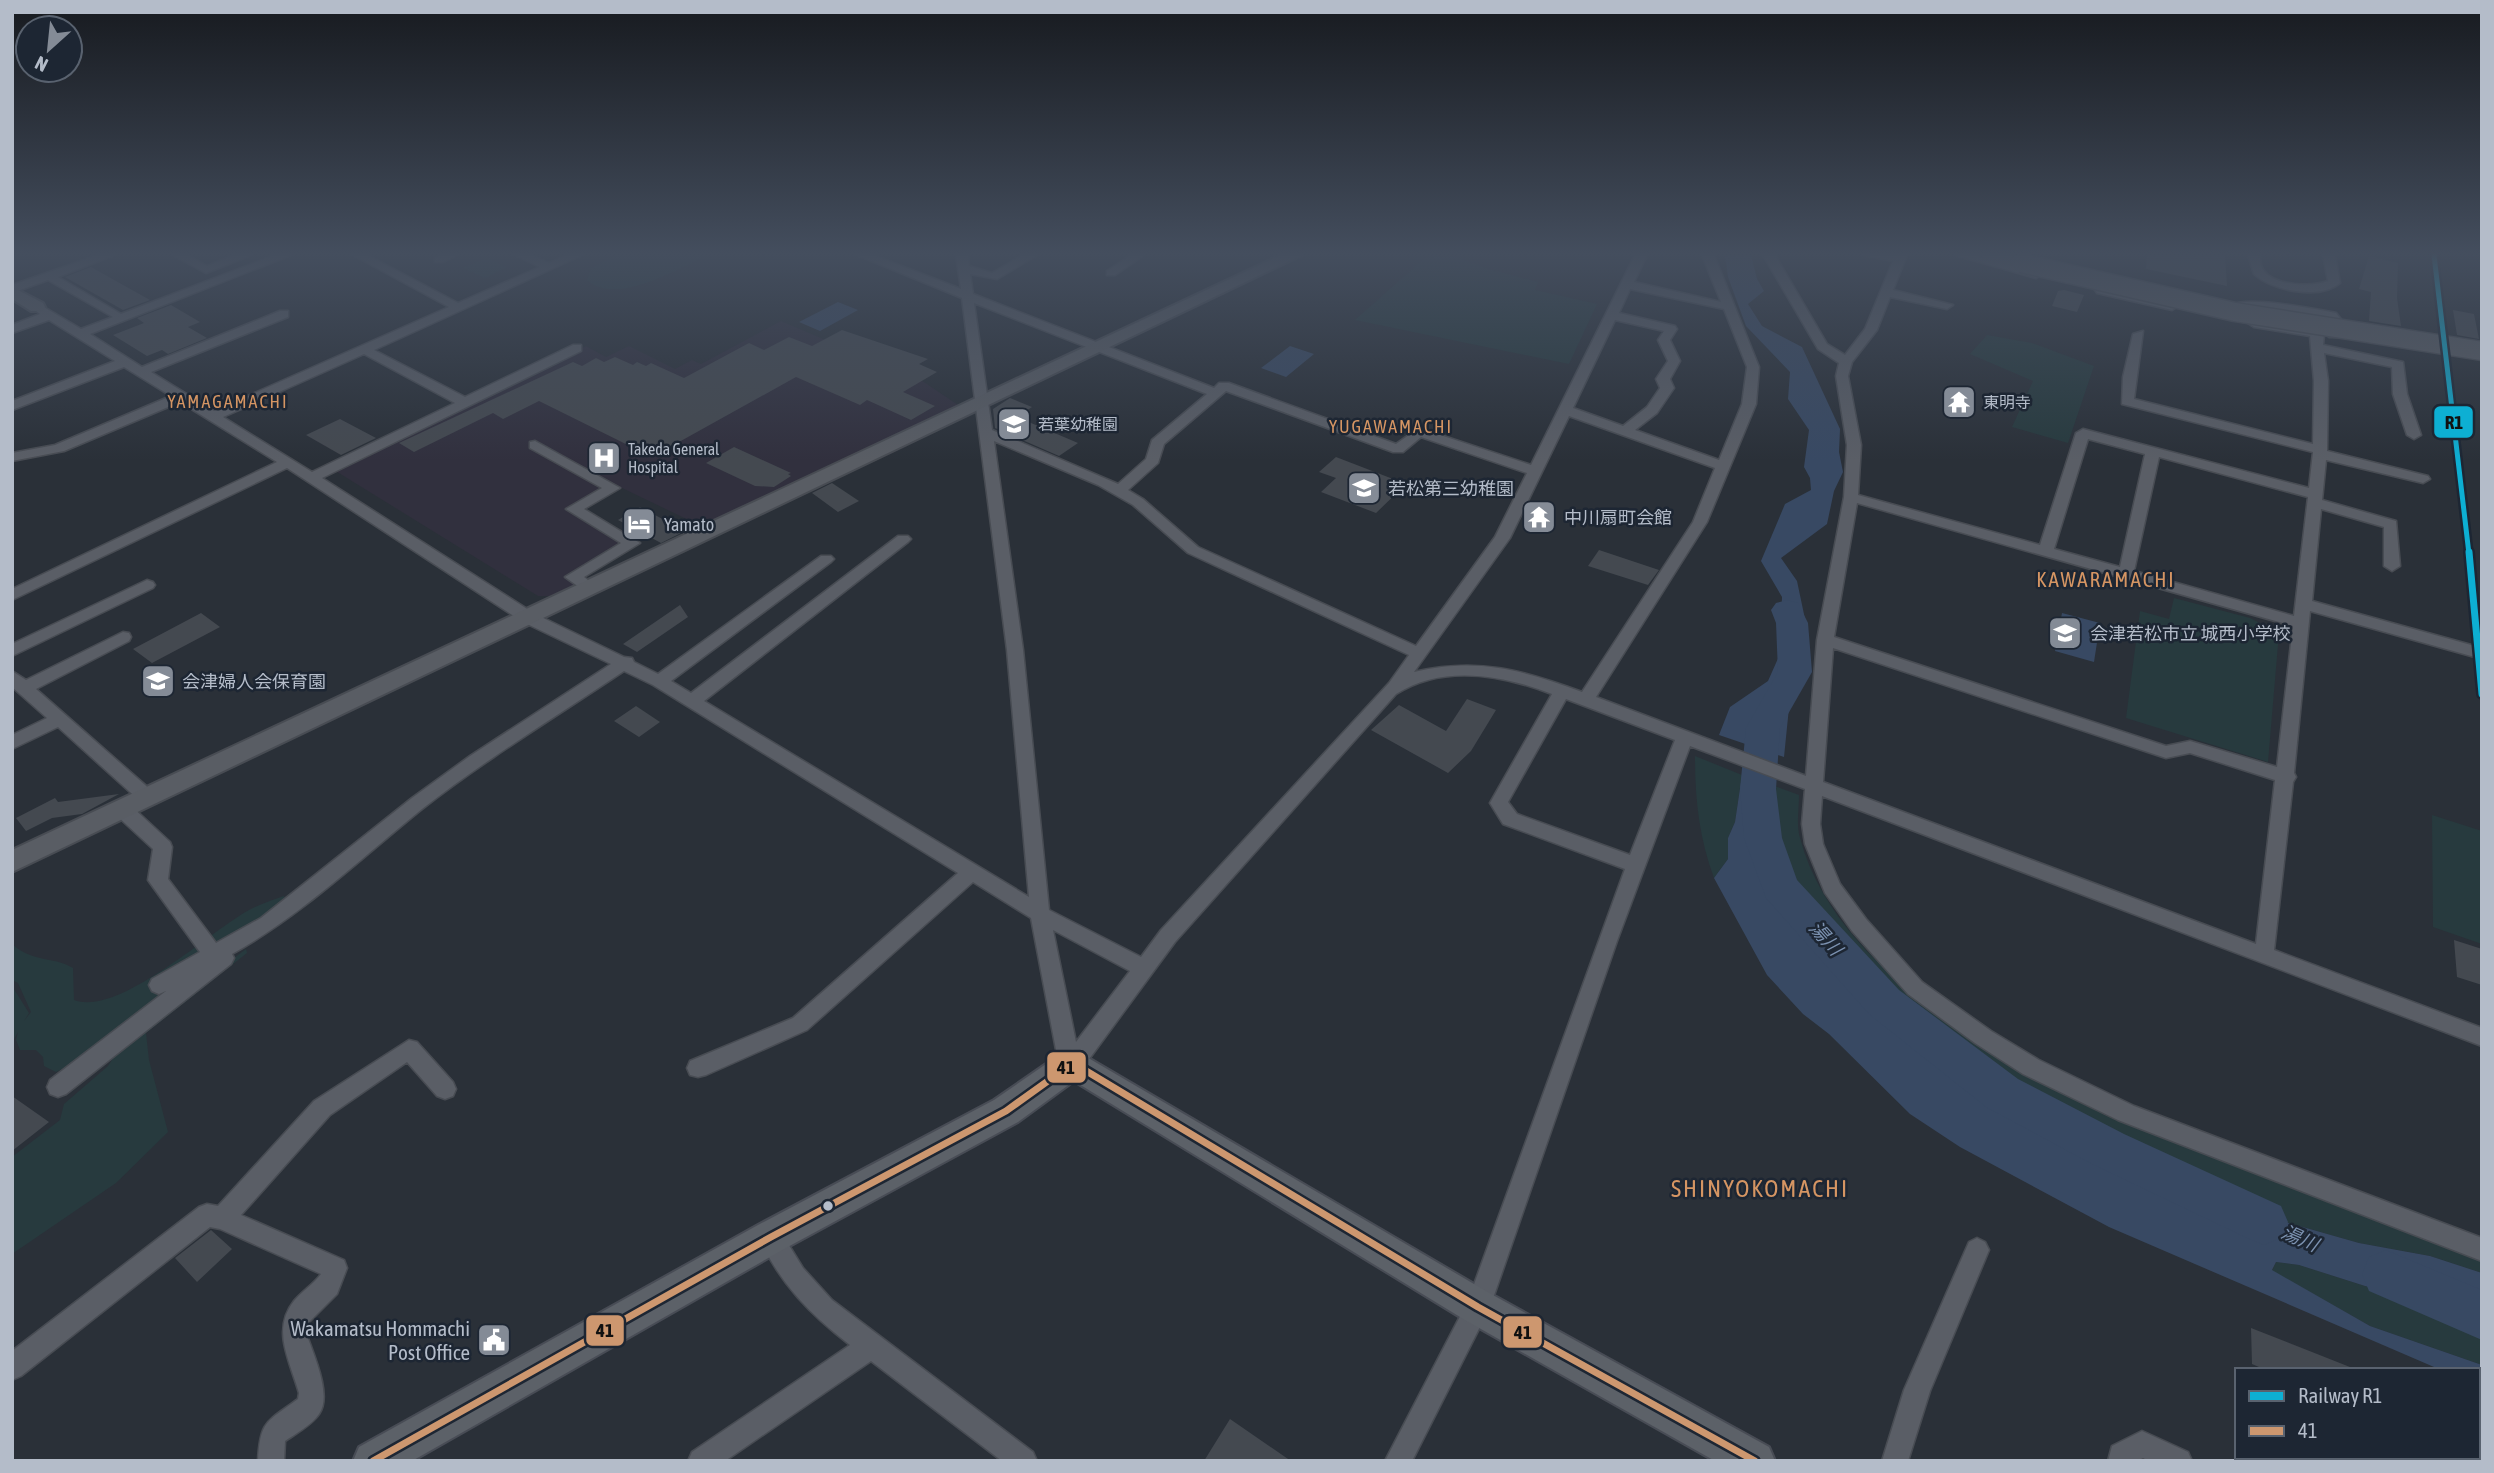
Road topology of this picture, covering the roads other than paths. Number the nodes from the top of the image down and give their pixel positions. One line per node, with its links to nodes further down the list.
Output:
1 (63, 324): 17 (street)
2 (107, 324): 17 (street)
3 (260, 324): 26 (street)
4 (423, 324): 22 (street)
5 (971, 324): 30 (street)
6 (1038, 324): 20 (street)
7 (1148, 324): 20 (street)
8 (1607, 324): 32 (street)
9 (1648, 324): 34 (street)
10 (1736, 324): 42 (street)
11 (1809, 324): 25 (street)
12 (1874, 324): 25 (street)
13 (2248, 324): 19 (street)
14 (2309, 324): 23 (street, bridge)
15 (2316, 324): 19 (street)
16 (2338, 324): 19 (street)
17 (80, 334): 24 (street)
18 (2139, 334): 39 (street)
19 (2318, 339): 36 (street); 39 (street)
20 (1099, 347): 27 (street); 30 (street)
21 (577, 348): 29 (street)
22 (365, 349): 29 (street); 33 (street)
23 (2482, 351)
24 (125, 362): 26 (street); 31 (street)
25 (1846, 362): 47 (street)
26 (141, 372): 28 (street)
27 (1214, 392): 43 (street); 46 (street)
28 (180, 397): 33 (street); 40 (street)
29 (464, 402): 44 (street)
30 (982, 403): 35 (street); 58 (street)
31 (12, 406)
32 (1563, 409): 34 (street); 43 (street)
33 (212, 417): 41 (street)
34 (1625, 430): 42 (street)
35 (985, 432): 46 (street); 83 (street)
36 (2414, 435)
37 (535, 445): 54 (street)
38 (2153, 451): 48 (street); 50 (street); 53 (street)
39 (2320, 452): 45 (street); 48 (street)
40 (12, 457)
41 (286, 463): 44 (street); 56 (street)
42 (1723, 466): 71 (street)
43 (1536, 471): 62 (street)
44 (311, 478): 58 (street)
45 (2423, 480)
46 (1119, 491): 62 (street)
47 (1851, 497): 50 (street); 61 (street)
48 (2315, 498): 52 (street); 57 (street)
49 (903, 539): 72 (street)
50 (2046, 551): 53 (street)
51 (826, 559): 67 (street)
52 (2392, 566)
53 (2126, 574): 59 (street)
54 (584, 584)
55 (147, 585): 63 (street)
56 (12, 595)
57 (2305, 604): 59 (street); 64 (street)
58 (529, 618): 65 (street); 78 (street)
59 (2302, 623): 76 (street)
60 (123, 637): 68 (street)
61 (1825, 640): 76 (street); 77 (street)
62 (1420, 650): 66 (street); 69 (street)
63 (12, 651)
64 (2482, 654)
65 (626, 662): 67 (street); 84 (street)
66 (1444, 672): 69 (street); 71 (street)
67 (659, 681): 72 (street)
68 (16, 682): 73 (street)
69 (1396, 685): 87 (street)
70 (1559, 696): 81 (street)
71 (1586, 700): 74 (street)
72 (692, 701): 82 (street)
73 (60, 719): 75 (street); 78 (street)
74 (1690, 738): 77 (street); 81 (street)
75 (12, 743)
76 (2287, 777): 85 (street)
77 (1805, 781): 89 (street); 97 (street)
78 (147, 797): 79 (street)
79 (122, 809): 80 (street); 86 (street)
80 (12, 862)
81 (1636, 865): 98 (street)
82 (972, 872): 83 (street); 91 (street)
83 (1040, 914): 87 (street); 90 (street)
84 (268, 924): 86 (street); 92 (street)
85 (2266, 947)
86 (213, 954): 88 (street)
87 (1144, 968): 90 (street)
88 (159, 985)
89 (2482, 1037)
90 (1073, 1063): 95 (main road); 98 (main road)
91 (698, 1068)
92 (58, 1087)
93 (445, 1089): 94 (street)
94 (222, 1218): 100 (street); 101 (street)
95 (771, 1237): 99 (street); 102 (main road)
96 (1977, 1250): 107 (street)
97 (2482, 1250)
98 (1478, 1307): 105 (street); 106 (main road)
99 (872, 1345): 103 (street); 104 (street)
100 (12, 1367)
101 (271, 1461)
102 (373, 1461)
103 (701, 1461)
104 (1024, 1461)
105 (1398, 1461)
106 (1755, 1461)
107 (1895, 1461)
108 (2121, 1461): 109 (street)
109 (2179, 1461)

